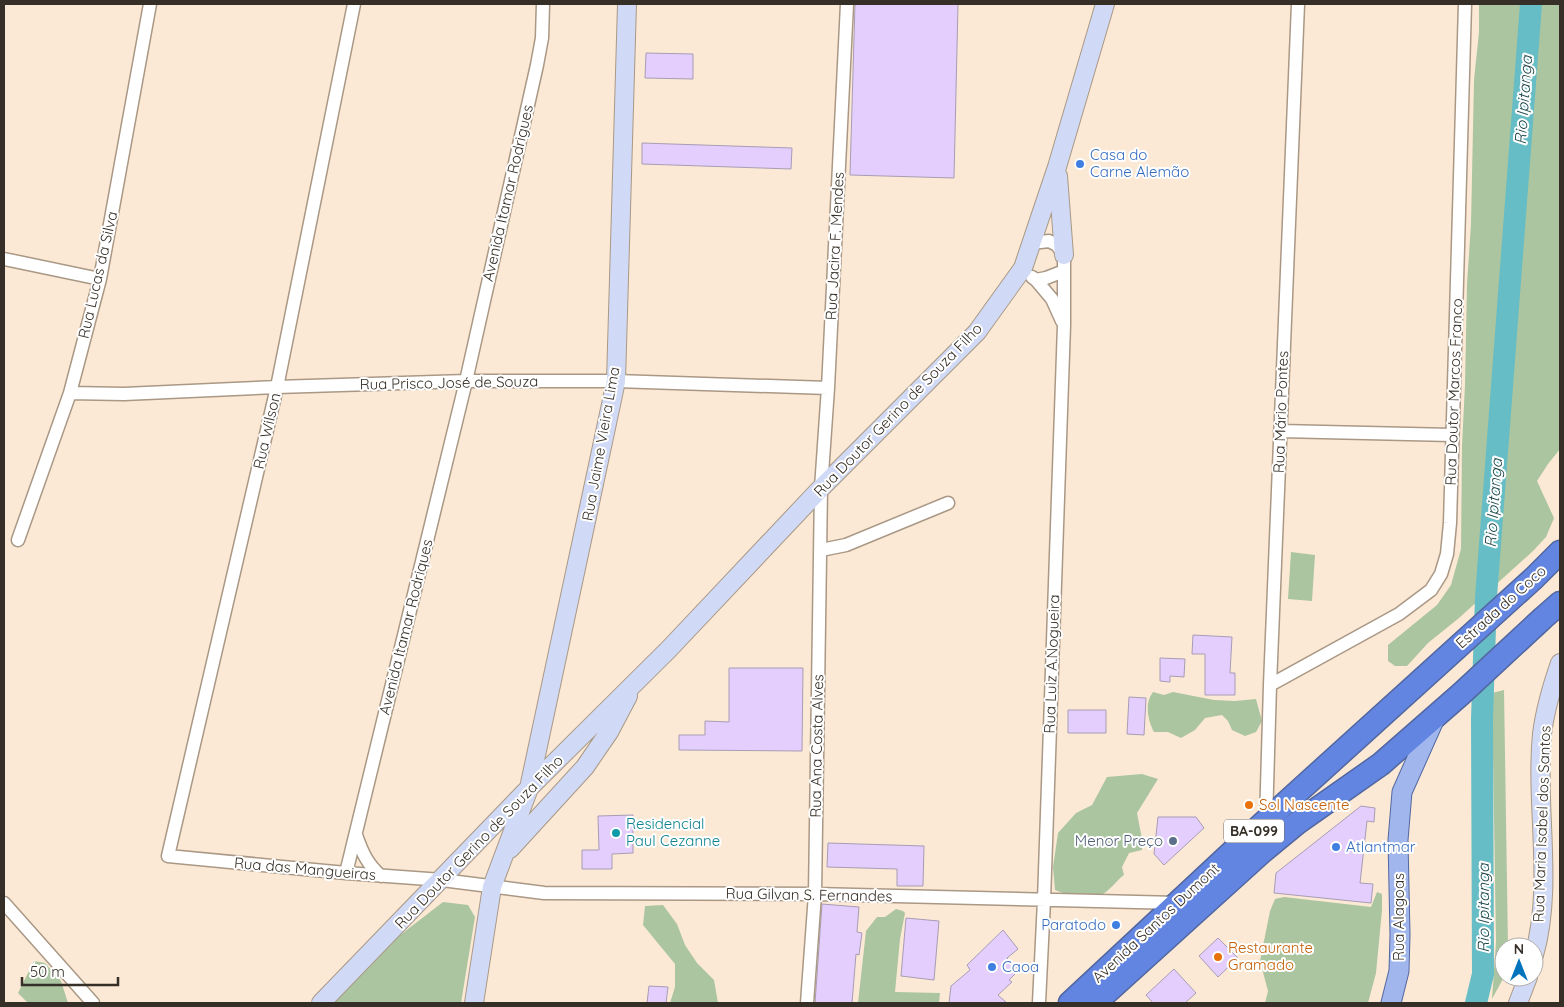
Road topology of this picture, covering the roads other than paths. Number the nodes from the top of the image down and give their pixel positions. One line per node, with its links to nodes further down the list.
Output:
1 (150, 4): 14 (street, Rua Lucas da Silva)
2 (354, 4): 18 (street, Rua Wilson)
3 (543, 4): 16 (street, Avenida Itamar Rodrigues)
4 (627, 4): 17 (main road, Rua Jaime Vieira Lima)
5 (847, 4): 19 (street, Rua Jacira F. Mendes)
6 (1105, 4): 9 (main road, Rua Doutor Gerino de Souza Filho)
7 (1298, 4): 21 (street, Rua Mário Pontes)
8 (1465, 4): 22 (street, Rua Doutor Marcos Franco)
9 (1057, 167): 10 (main road, Rua Doutor Gerino de Souza Filho); 12 (main road)
10 (1032, 243): 12 (street); 13 (main road, Rua Doutor Gerino de Souza Filho)
11 (4, 259): 14 (street)
12 (1064, 263): 13 (street); 15 (street, Rua Luiz A.Nogueira)
13 (1029, 274): 15 (street, Rua Luiz A.Nogueira); 23 (main road, Rua Doutor Gerino de Souza Filho)
14 (100, 279): 20 (street, Rua Lucas da Silva)
15 (1064, 325): 44 (street, Rua Luiz A.Nogueira)
16 (466, 381): 17 (street, Rua Prisco José de Souza); 18 (street, Rua Prisco José de Souza); 36 (street, Avenida Itamar Rodriques)
17 (616, 381): 19 (street, Rua Prisco José de Souza); 34 (main road, Rua Jaime Vieira Lima)
18 (277, 387): 20 (street, Rua Prisco José de Souza); 38 (street, Rua Wilson)
19 (828, 388): 23 (street, Rua Jacira F. Mendes)
20 (70, 392): 25 (street, Rua Lucas da Silva)
21 (1280, 430): 22 (street); 32 (street, Rua Mário Pontes)
22 (1452, 435): 32 (street, Rua Doutor Marcos Franco)
23 (821, 488): 26 (street, Rua Ana Costa Alves); 31 (main road, Rua Doutor Gerino de Souza Filho)
24 (948, 503): 26 (street)
25 (18, 540)
26 (821, 550): 43 (street, Rua Ana Costa Alves)
27 (1560, 552): 29 (highway, Estrada do Coco / BA-099)
28 (1560, 604): 33 (highway, Avenida Santos Dumont / BA-099)
29 (1441, 662): 35 (highway, Avenida Santos Dumont / BA-099)
30 (1560, 663): 47 (main road, Rua Maria Isabel dos Santos)
31 (637, 680): 34 (main road, Rua Doutor Gerino de Souza Filho); 37 (main road, Rua Doutor Gerino de Souza Filho)
32 (1270, 685): 35 (street, Rua Mário Pontes)
33 (1436, 717): 55 (highway, Avenida Santos Dumont / BA-099); 56 (main road, Rua Alagoas)
34 (529, 788): 37 (main road, Rua Jaime Vieira Lima); 41 (main road, Rua Doutor Gerino de Souza Filho)
35 (1266, 821): 46 (highway, Avenida Santos Dumont / BA-099)
36 (356, 834): 39 (street, Avenida Itamar Rodriques); 40 (street)
37 (506, 853): 42 (main road, Rua Jaime Vieira Lima)
38 (168, 856): 39 (street, Rua das Mangueiras)
39 (346, 873): 40 (street, Rua das Mangueiras)
40 (381, 876): 41 (street, Rua das Mangueiras)
41 (442, 880): 42 (street, Rua Gilvan S. Fernandes); 50 (main road, Rua Doutor Gerino de Souza Filho)
42 (492, 887): 43 (street, Rua Gilvan S. Fernandes); 51 (main road, Rua Jaime Vieira Lima)
43 (814, 894): 44 (street, Rua Gilvan S. Fernandes); 52 (street, Rua Ana Costa Alves)
44 (1044, 900): 46 (street, Rua Gilvan S. Fernandes); 53 (street, Rua Luiz A.Nogueira)
45 (4, 903): 49 (street)
46 (1178, 903): 54 (highway, Avenida Santos Dumont / BA-099)
47 (1537, 937)
48 (1524, 987): 57 (main road)
49 (93, 1003)
50 (321, 1003)
51 (474, 1003)
52 (807, 1003)
53 (1039, 1003)
54 (1070, 1003)
55 (1095, 1003)
56 (1392, 1003)
57 (1518, 1003)

